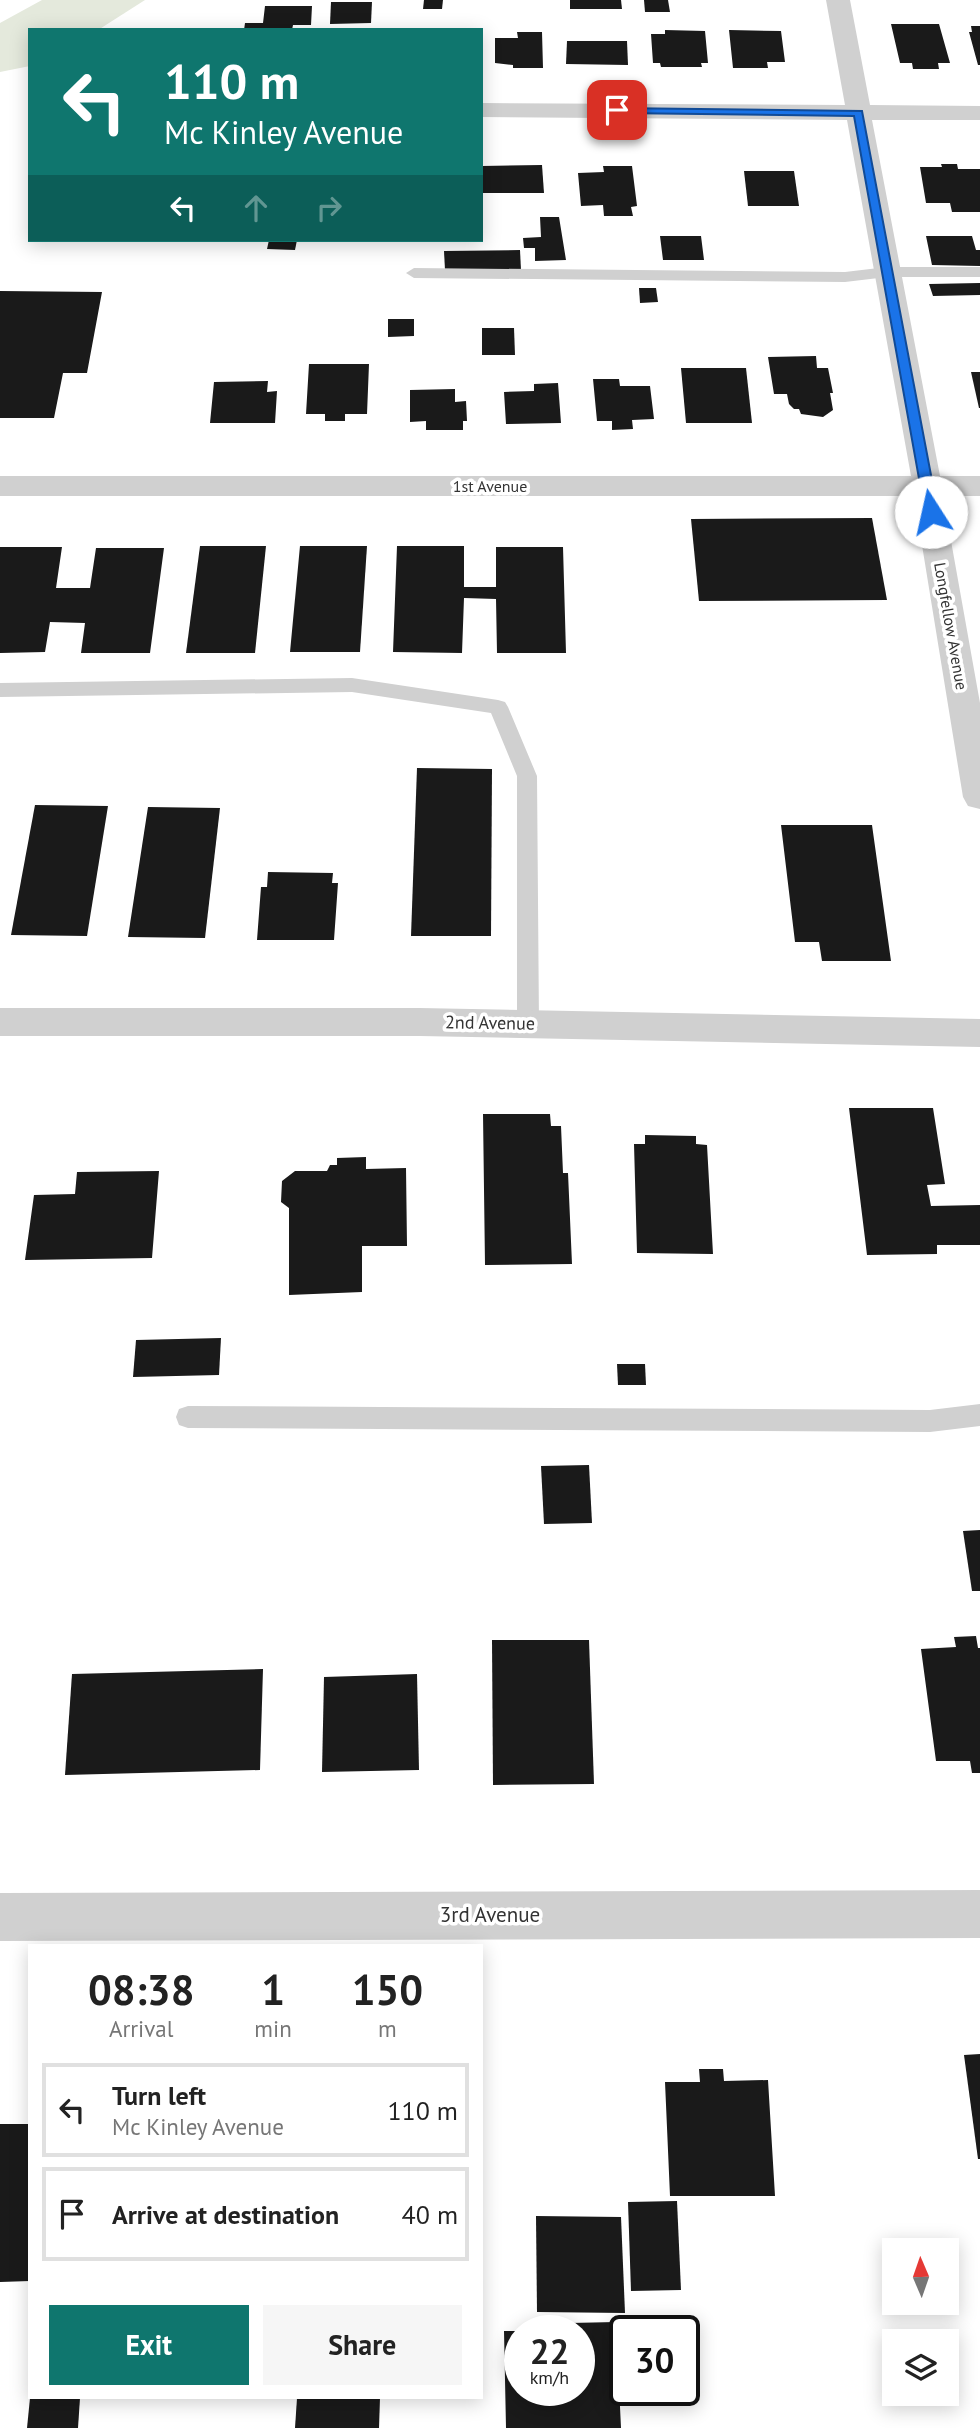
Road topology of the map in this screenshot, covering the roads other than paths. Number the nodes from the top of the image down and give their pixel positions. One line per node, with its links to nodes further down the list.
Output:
1 (838, 0): 3 (street, Longfellow Avenue)
2 (483, 110): 3 (street)
3 (858, 113): 4 (street); 5 (street, Longfellow Avenue)
4 (980, 113)
5 (887, 272): 6 (lane); 7 (lane); 9 (street, Longfellow Avenue)
6 (980, 272)
7 (414, 273)
8 (0, 486): 9 (street, 1st Avenue)
9 (927, 486): 10 (street, 1st Avenue); 12 (street, Longfellow Avenue)
10 (980, 486)
11 (0, 691): 14 (lane)
12 (980, 797)
13 (0, 1022): 14 (street, 2nd Avenue)
14 (528, 1024): 15 (street, 2nd Avenue)
15 (980, 1033)
16 (980, 1415): 17 (lane)
17 (188, 1417)
18 (980, 1914): 19 (street, 3rd Avenue)
19 (0, 1917)

